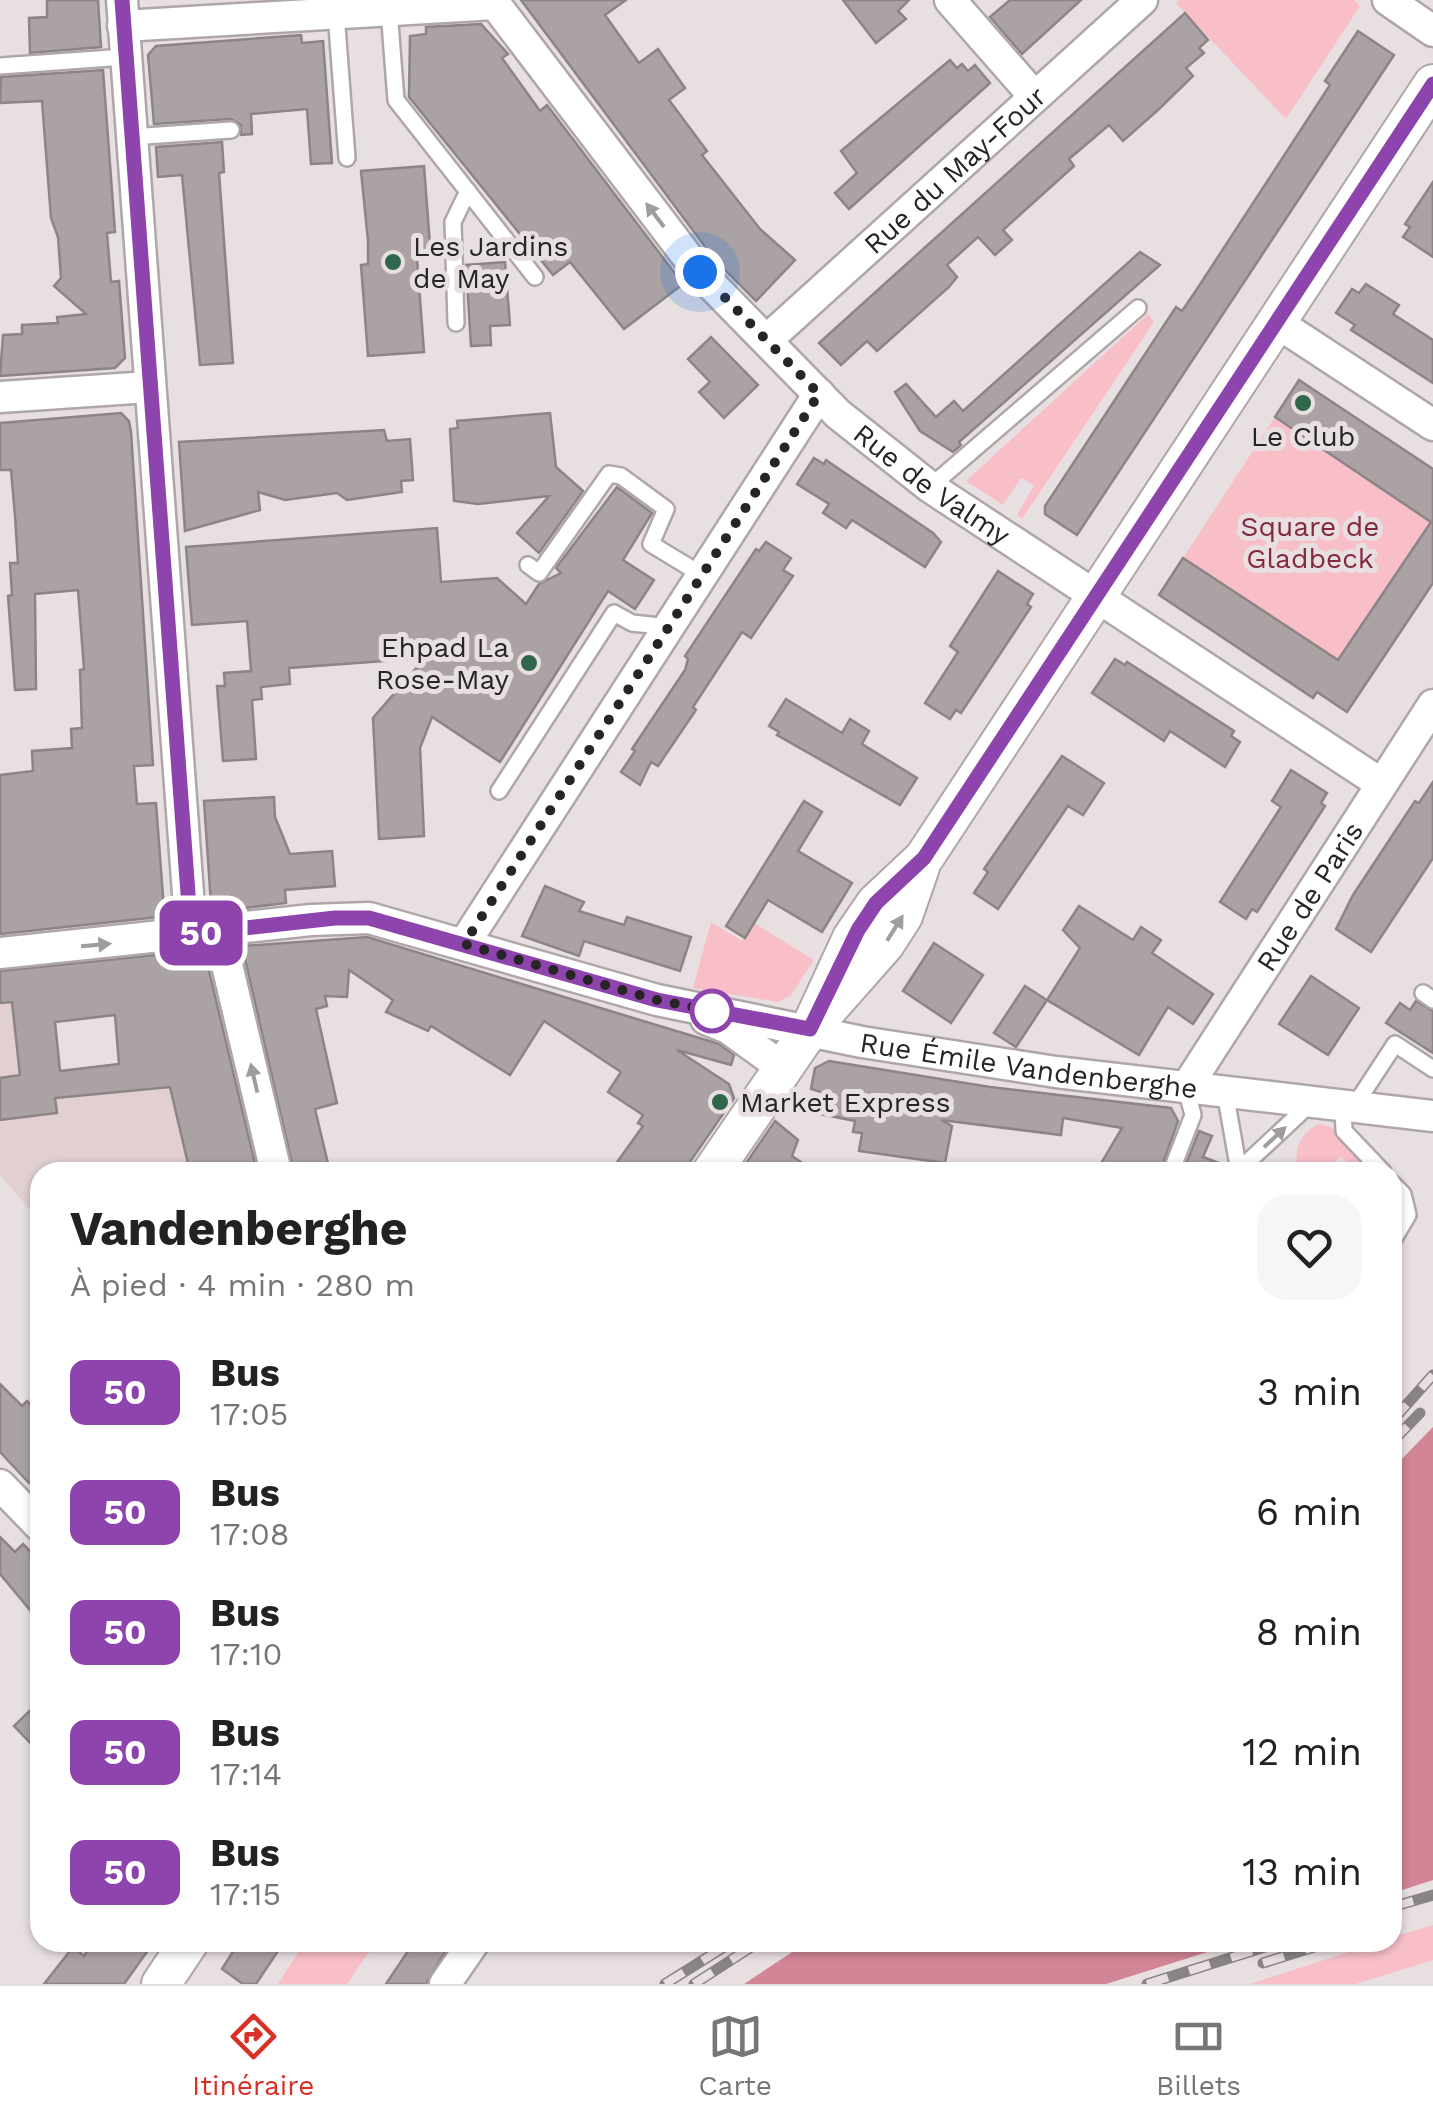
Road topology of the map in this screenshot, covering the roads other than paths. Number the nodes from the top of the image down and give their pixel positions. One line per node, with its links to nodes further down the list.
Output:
1 (950, 0): 11 (street)
2 (1142, 0): 11 (street, Rue du May-Four)
3 (1388, 0): 8 (street)
4 (493, 2): 5 (street); 20 (street, Rue de Valmy, one-way to 4)
5 (389, 10): 6 (street); 15 (lane)
6 (336, 14): 7 (street); 14 (lane)
7 (124, 28): 9 (lane); 13 (street)
8 (1433, 31)
9 (0, 66)
10 (1433, 84): 18 (street)
11 (1034, 96): 20 (street, Rue du May-Four)
12 (231, 130): 13 (lane)
13 (130, 137): 21 (street)
14 (347, 158)
15 (468, 192): 16 (lane); 19 (lane)
16 (535, 277)
17 (1138, 308): 25 (lane)
18 (1276, 322): 24 (street); 28 (street)
19 (456, 323)
20 (768, 339): 22 (street, Rue de Valmy)
21 (149, 387): 23 (street); 33 (street)
22 (819, 394): 25 (street, Rue de Valmy); 27 (street)
23 (0, 397)
24 (1433, 425)
25 (930, 487): 28 (street, Rue de Valmy)
26 (528, 566): 27 (lane)
27 (702, 576): 29 (street)
28 (1096, 596): 31 (street, Rue de Valmy); 37 (street)
29 (669, 627): 32 (lane); 34 (street)
30 (1433, 705): 31 (street, Rue de Paris)
31 (1380, 783): 40 (street, Rue de Paris)
32 (499, 791)
33 (205, 933): 34 (street, Rue Émile Vandenberghe); 35 (street, Rue Émile Vandenberghe, one-way to 33); 45 (street, one-way to 33)
34 (464, 944): 36 (street, Rue Émile Vandenberghe)
35 (0, 954)
36 (657, 1000): 37 (street, Rue Émile Vandenberghe); 38 (street, Rue Émile Vandenberghe)
37 (810, 1029): 38 (street); 40 (street, Rue Émile Vandenberghe)
38 (783, 1068): 46 (street)
39 (1433, 1069): 43 (lane)
40 (1186, 1088): 41 (street, Rue Émile Vandenberghe); 47 (lane)
41 (1225, 1092): 42 (street, Rue Émile Vandenberghe); 48 (lane, Rue Émile Vandenberghe)
42 (1311, 1103): 43 (street, Rue Émile Vandenberghe); 49 (lane, Rue Émile Vandenberghe, one-way to 42)
43 (1348, 1108): 44 (street, Rue Émile Vandenberghe); 50 (lane)
44 (1433, 1116)
45 (273, 1162)
46 (719, 1162)
47 (1174, 1162)
48 (1236, 1162)
49 (1249, 1162)
50 (1374, 1162)
51 (1402, 1193): 52 (lane)
52 (1402, 1225)
53 (0, 1485): 54 (street)
54 (30, 1516)
55 (182, 1952): 57 (street)
56 (467, 1952): 58 (street)
57 (161, 1984)
58 (445, 1984)

